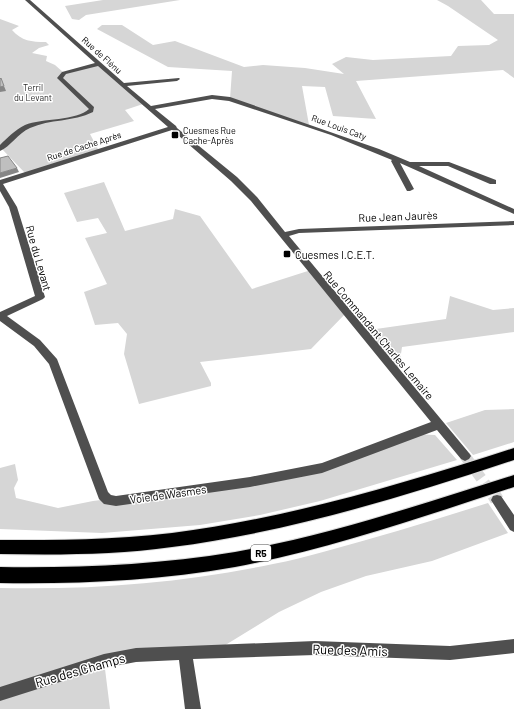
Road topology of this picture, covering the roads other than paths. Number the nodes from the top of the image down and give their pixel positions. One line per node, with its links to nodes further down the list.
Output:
1 (29, 0): 2 (street, Rue de Flénu)
2 (99, 64): 4 (street, Rue de Flénu); 9 (street)
3 (176, 79): 4 (street, Rue de Flénu)
4 (123, 85): 7 (street, Rue de Flénu)
5 (199, 97): 6 (street)
6 (169, 105): 7 (street, Rue Louis Caty); 10 (street, Rue Louis Caty)
7 (150, 108): 8 (street, Rue Commandant Charles Lemaire)
8 (174, 127): 13 (street, Rue de Cache Après); 17 (street, Rue Commandant Charles Lemaire)
9 (0, 149)
10 (397, 159): 11 (street, Rue Louis Caty); 14 (street)
11 (409, 164): 12 (street); 15 (street, Rue Louis Caty)
12 (493, 182)
13 (0, 184): 18 (street, Rue du Levant)
14 (410, 189)
15 (514, 212)
16 (514, 223): 17 (street, Rue Jean Jaurès)
17 (282, 235): 19 (street, Rue Commandant Charles Lemaire)
18 (0, 316): 19 (street, Voie de Wasmes)
19 (439, 424): 21 (street, Rue Commandant Charles Lemaire)
20 (514, 454): 25 (highway)
21 (465, 456)
22 (514, 481): 26 (highway, R5)
23 (497, 500): 24 (street)
24 (514, 526)
25 (0, 547)
26 (0, 575)
27 (514, 646): 28 (street, Rue des Amis)
28 (185, 652): 29 (street, Rue des Champs); 30 (street)
29 (0, 694)
30 (192, 709)

